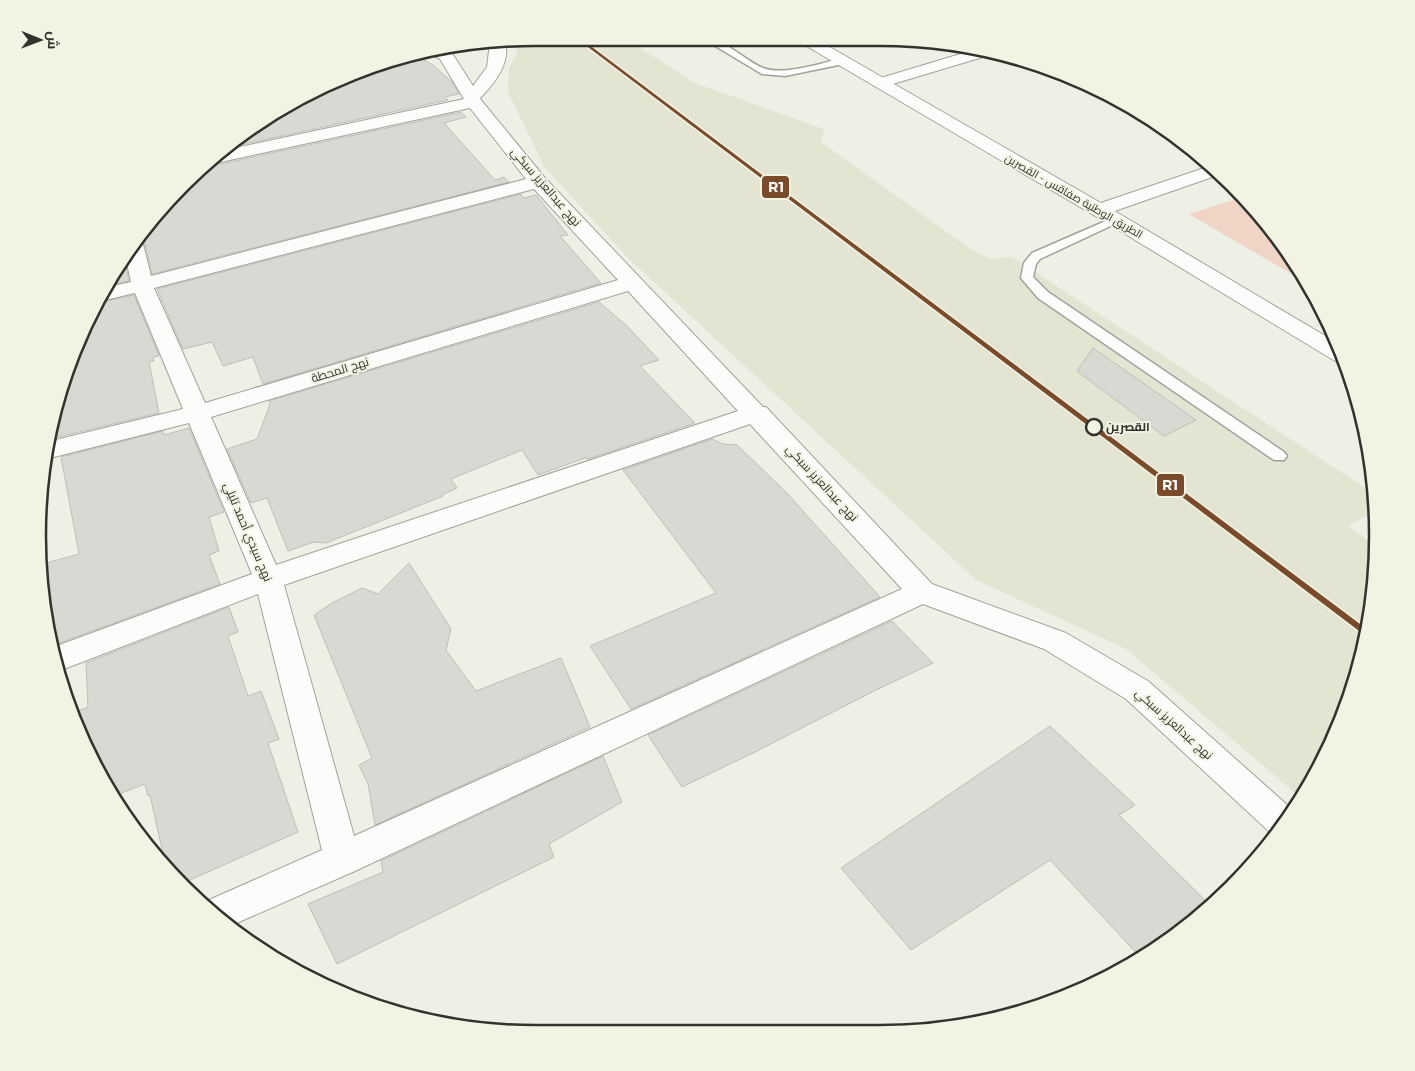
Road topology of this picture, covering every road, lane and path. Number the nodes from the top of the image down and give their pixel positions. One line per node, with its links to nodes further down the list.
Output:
1 (720, 46): 6 (lane)
2 (817, 46): 6 (street, الطريق الوطنية صفاقس - القصرين)
3 (497, 48): 8 (street)
4 (444, 55): 8 (street, نهج عبدالعزيز سبكي)
5 (973, 56): 7 (street)
6 (843, 61): 7 (street, الطريق الوطنية صفاقس - القصرين)
7 (880, 83): 12 (street, الطريق الوطنية صفاقس - القصرين)
8 (472, 99): 9 (street); 11 (street, نهج عبدالعزيز سبكي)
9 (228, 155)
10 (1207, 173): 12 (street)
11 (538, 182): 15 (street, نهج عبدالعزيز سبكي); 16 (street)
12 (1099, 210): 13 (street, الطريق الوطنية صفاقس - القصرين)
13 (1115, 220): 18 (street, الطريق الوطنية صفاقس - القصرين); 22 (lane)
14 (135, 255): 16 (street, نهج سيدي أحمد تليلي)
15 (631, 283): 19 (street, نهج المحطة); 20 (street, نهج عبدالعزيز سبكي)
16 (142, 284): 17 (street); 19 (street, نهج سيدي أحمد تليلي)
17 (111, 293)
18 (1333, 350)
19 (197, 413): 21 (street, نهج المحطة); 23 (street, نهج سيدي أحمد تليلي)
20 (757, 413): 23 (street); 24 (street, نهج عبدالعزيز سبكي)
21 (54, 449)
22 (1279, 456)
23 (268, 580): 25 (street); 27 (street, نهج سيدي أحمد تليلي)
24 (922, 592): 26 (street, نهج عبدالعزيز سبكي); 27 (street)
25 (62, 658)
26 (1278, 819)
27 (342, 859): 28 (street)
28 (223, 911)

